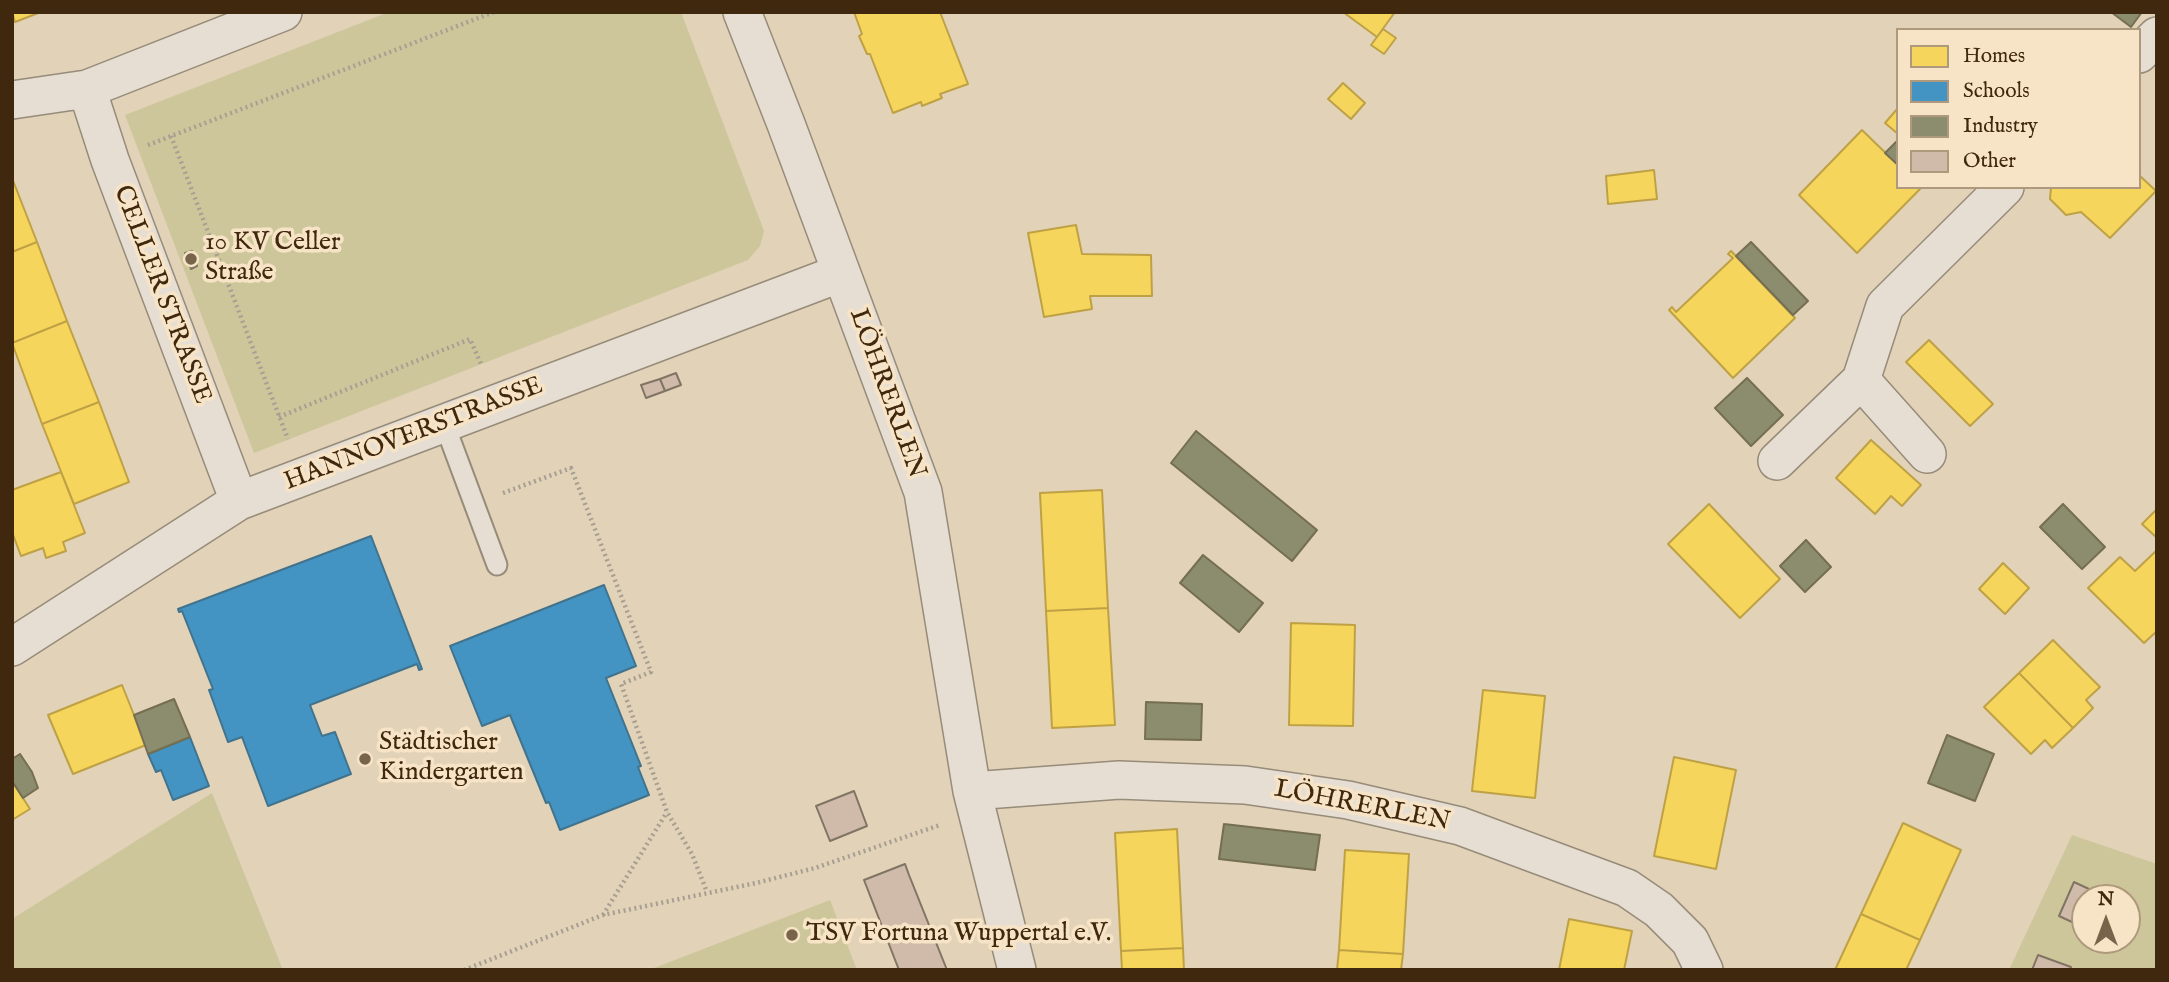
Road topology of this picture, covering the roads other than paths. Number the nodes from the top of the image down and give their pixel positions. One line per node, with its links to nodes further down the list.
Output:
1 (283, 12): 5 (street)
2 (742, 12): 8 (street, LÖHRERLEN)
3 (2157, 36): 4 (street)
4 (2141, 52)
5 (87, 89): 6 (street); 13 (street, CELLER STRASSE)
6 (12, 100)
7 (2003, 189): 9 (street)
8 (841, 273): 10 (street, HANNOVERSTRASSE); 16 (street, LÖHRERLEN)
9 (1861, 380): 11 (street); 12 (street)
10 (444, 423): 13 (street, HANNOVERSTRASSE); 14 (lane)
11 (1927, 454)
12 (1777, 461)
13 (239, 501): 15 (street, HANNOVERSTRASSE)
14 (497, 565)
15 (12, 647)
16 (975, 801): 17 (street, LÖHRERLEN); 18 (street, LÖHRERLEN)
17 (1017, 970)
18 (1704, 970)

